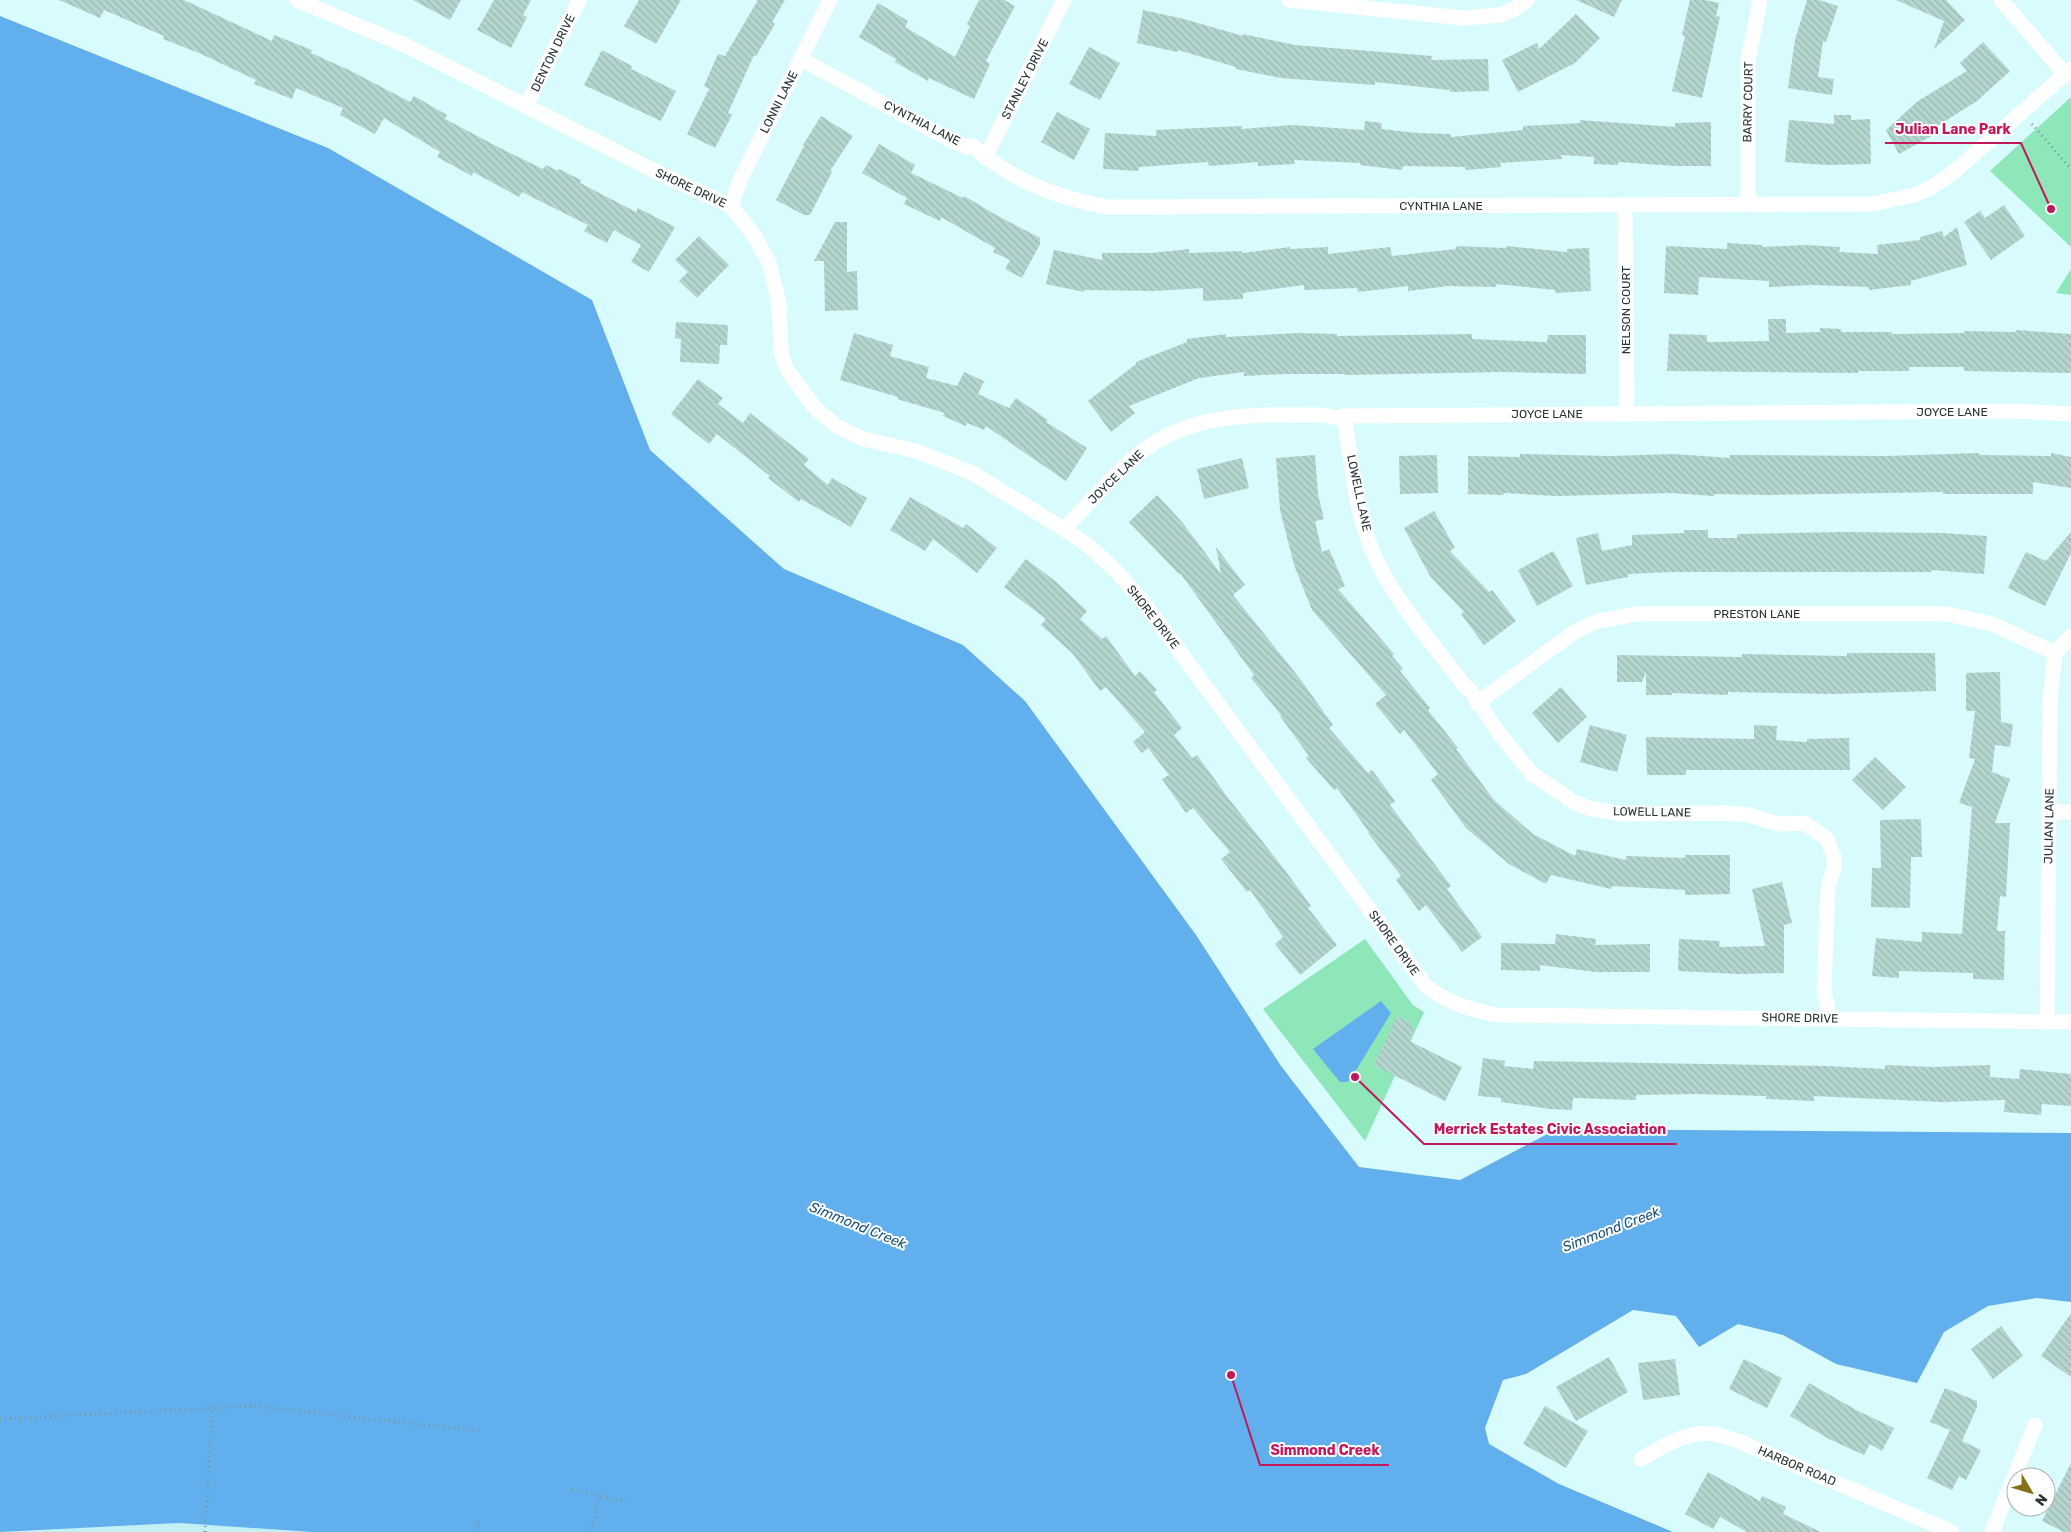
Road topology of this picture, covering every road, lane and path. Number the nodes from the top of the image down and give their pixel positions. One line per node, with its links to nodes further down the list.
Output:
1 (297, 0): 11 (street, SHORE DRIVE)
2 (579, 0): 11 (street, DENTON DRIVE)
3 (830, 0): 9 (street, LONNI LANE)
4 (1064, 0): 13 (street, STANLEY DRIVE)
5 (1289, 0): 6 (street)
6 (1527, 0)
7 (1760, 0): 16 (street, BARRY COURT)
8 (2001, 0): 10 (street)
9 (801, 59): 13 (street, CYNTHIA LANE); 17 (street, LONNI LANE)
10 (2068, 71): 12 (street, CYNTHIA LANE)
11 (526, 105): 17 (street, SHORE DRIVE)
12 (2021, 112): 14 (path); 16 (street, CYNTHIA LANE)
13 (985, 158): 15 (street, CYNTHIA LANE)
14 (2071, 169)
15 (1625, 205): 16 (street, CYNTHIA LANE); 18 (street, NELSON COURT)
16 (1748, 205)
17 (731, 206): 21 (street, SHORE DRIVE)
18 (1627, 414): 19 (street, JOYCE LANE); 20 (street, JOYCE LANE)
19 (2071, 414)
20 (1344, 416): 21 (street, JOYCE LANE); 24 (street, LOWELL LANE)
21 (1064, 528): 27 (street, SHORE DRIVE)
22 (2071, 636): 23 (street)
23 (2056, 653): 24 (street, PRESTON LANE); 25 (street, JULIAN LANE)
24 (1477, 703): 27 (street, LOWELL LANE)
25 (2050, 812): 26 (street); 28 (street, JULIAN LANE)
26 (2071, 812)
27 (1830, 1018): 28 (street, SHORE DRIVE)
28 (2047, 1022): 29 (street, SHORE DRIVE)
29 (2071, 1022)
30 (212, 1408): 31 (path); 33 (path); 39 (path)
31 (0, 1419)
32 (2035, 1425): 43 (street)
33 (480, 1431)
34 (1640, 1459): 42 (street, HARBOR ROAD)
35 (572, 1489): 36 (path)
36 (600, 1496): 37 (path); 41 (path)
37 (626, 1502)
38 (479, 1518): 40 (path)
39 (205, 1532)
40 (476, 1532)
41 (591, 1532)
42 (1952, 1532)
43 (1992, 1532)

